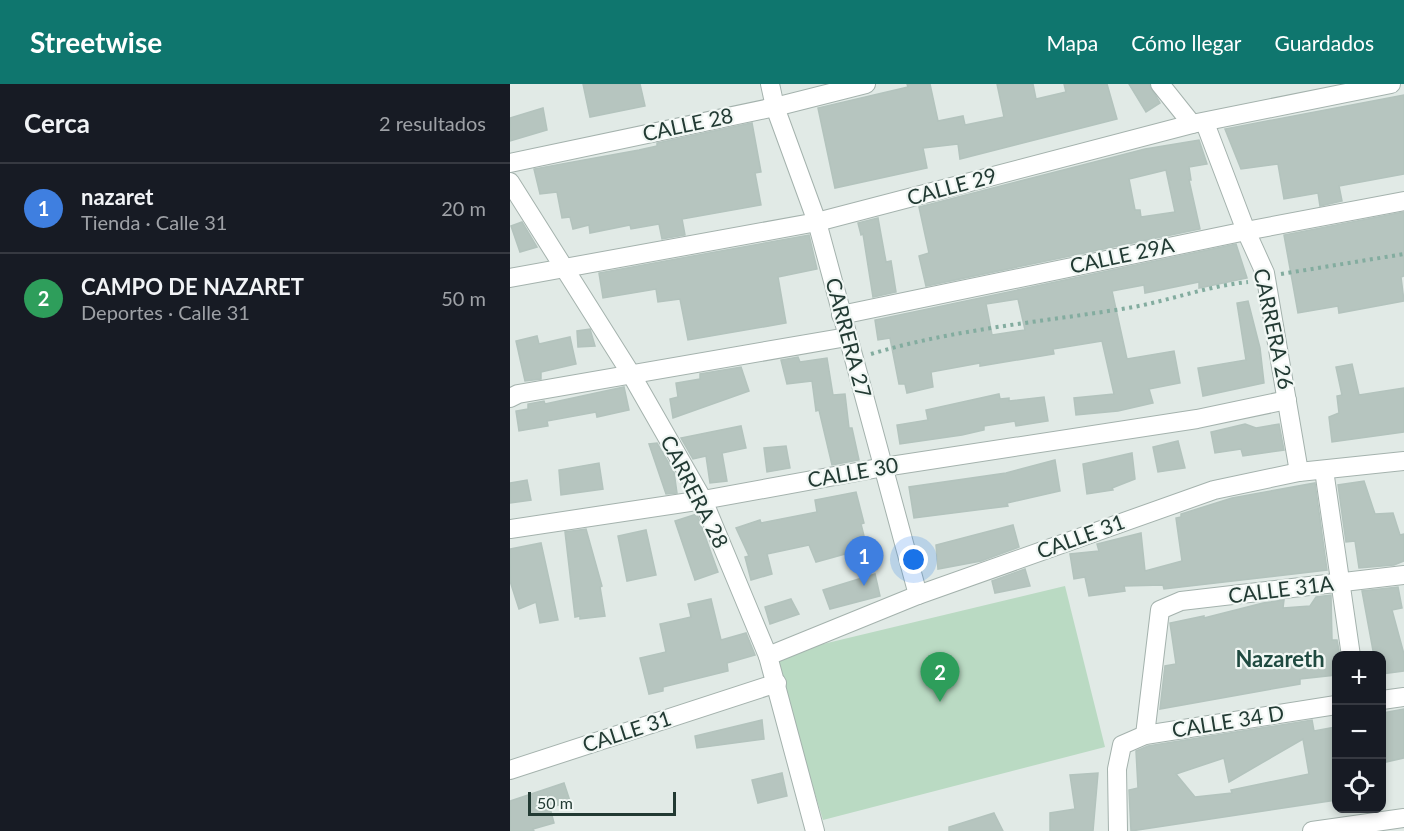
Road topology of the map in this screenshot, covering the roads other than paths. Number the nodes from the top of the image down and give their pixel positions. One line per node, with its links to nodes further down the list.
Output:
1 (770, 84): 5 (street, CARRERA 27)
2 (866, 84): 5 (street, CALLE 28)
3 (1160, 84): 6 (street, CARRERA 26)
4 (1391, 84): 6 (street, CALLE 29)
5 (775, 107): 7 (street, CALLE 28); 10 (street, CARRERA 27)
6 (1198, 124): 10 (street, CALLE 29); 11 (street, CARRERA 26)
7 (510, 163)
8 (510, 182): 12 (street, CARRERA 28)
9 (1404, 201): 11 (street, CALLE 29A)
10 (817, 222): 12 (street, CALLE 29); 14 (street, CARRERA 27)
11 (1246, 231): 14 (street, CALLE 29A); 18 (street, CARRERA 26)
12 (563, 268): 13 (street, CALLE 29); 16 (street, CARRERA 28)
13 (510, 278)
14 (841, 315): 15 (street, CARRERA 27)
15 (847, 337): 16 (street); 20 (street, CARRERA 27)
16 (631, 374): 17 (street); 23 (street, CARRERA 28)
17 (510, 398)
18 (1287, 400): 20 (street, CALLE 30); 22 (street, CARRERA 26)
19 (1404, 461): 21 (street, CALLE 31)
20 (884, 467): 23 (street, CALLE 30); 27 (street, CARRERA 27)
21 (1324, 470): 22 (street, CALLE 31); 26 (street)
22 (1299, 472): 27 (street, CALLE 31)
23 (703, 500): 24 (street, CALLE 30); 29 (street, CARRERA 28)
24 (510, 529)
25 (1404, 575): 26 (street, CALLE 31A)
26 (1339, 583): 28 (street); 34 (street, CALLE 31A)
27 (918, 595): 29 (street, CALLE 31)
28 (1350, 651)
29 (768, 656): 30 (street, CARRERA 28)
30 (777, 683): 35 (street, CALLE 31); 38 (street, CARRERA 28)
31 (1404, 697): 32 (street)
32 (1386, 699)
33 (1332, 706): 34 (street, CALLE 34 D)
34 (1145, 735): 39 (street, CALLE 34 D)
35 (510, 770)
36 (1371, 816): 37 (street); 40 (street)
37 (1404, 818)
38 (815, 831)
39 (1118, 831)
40 (1312, 831)

